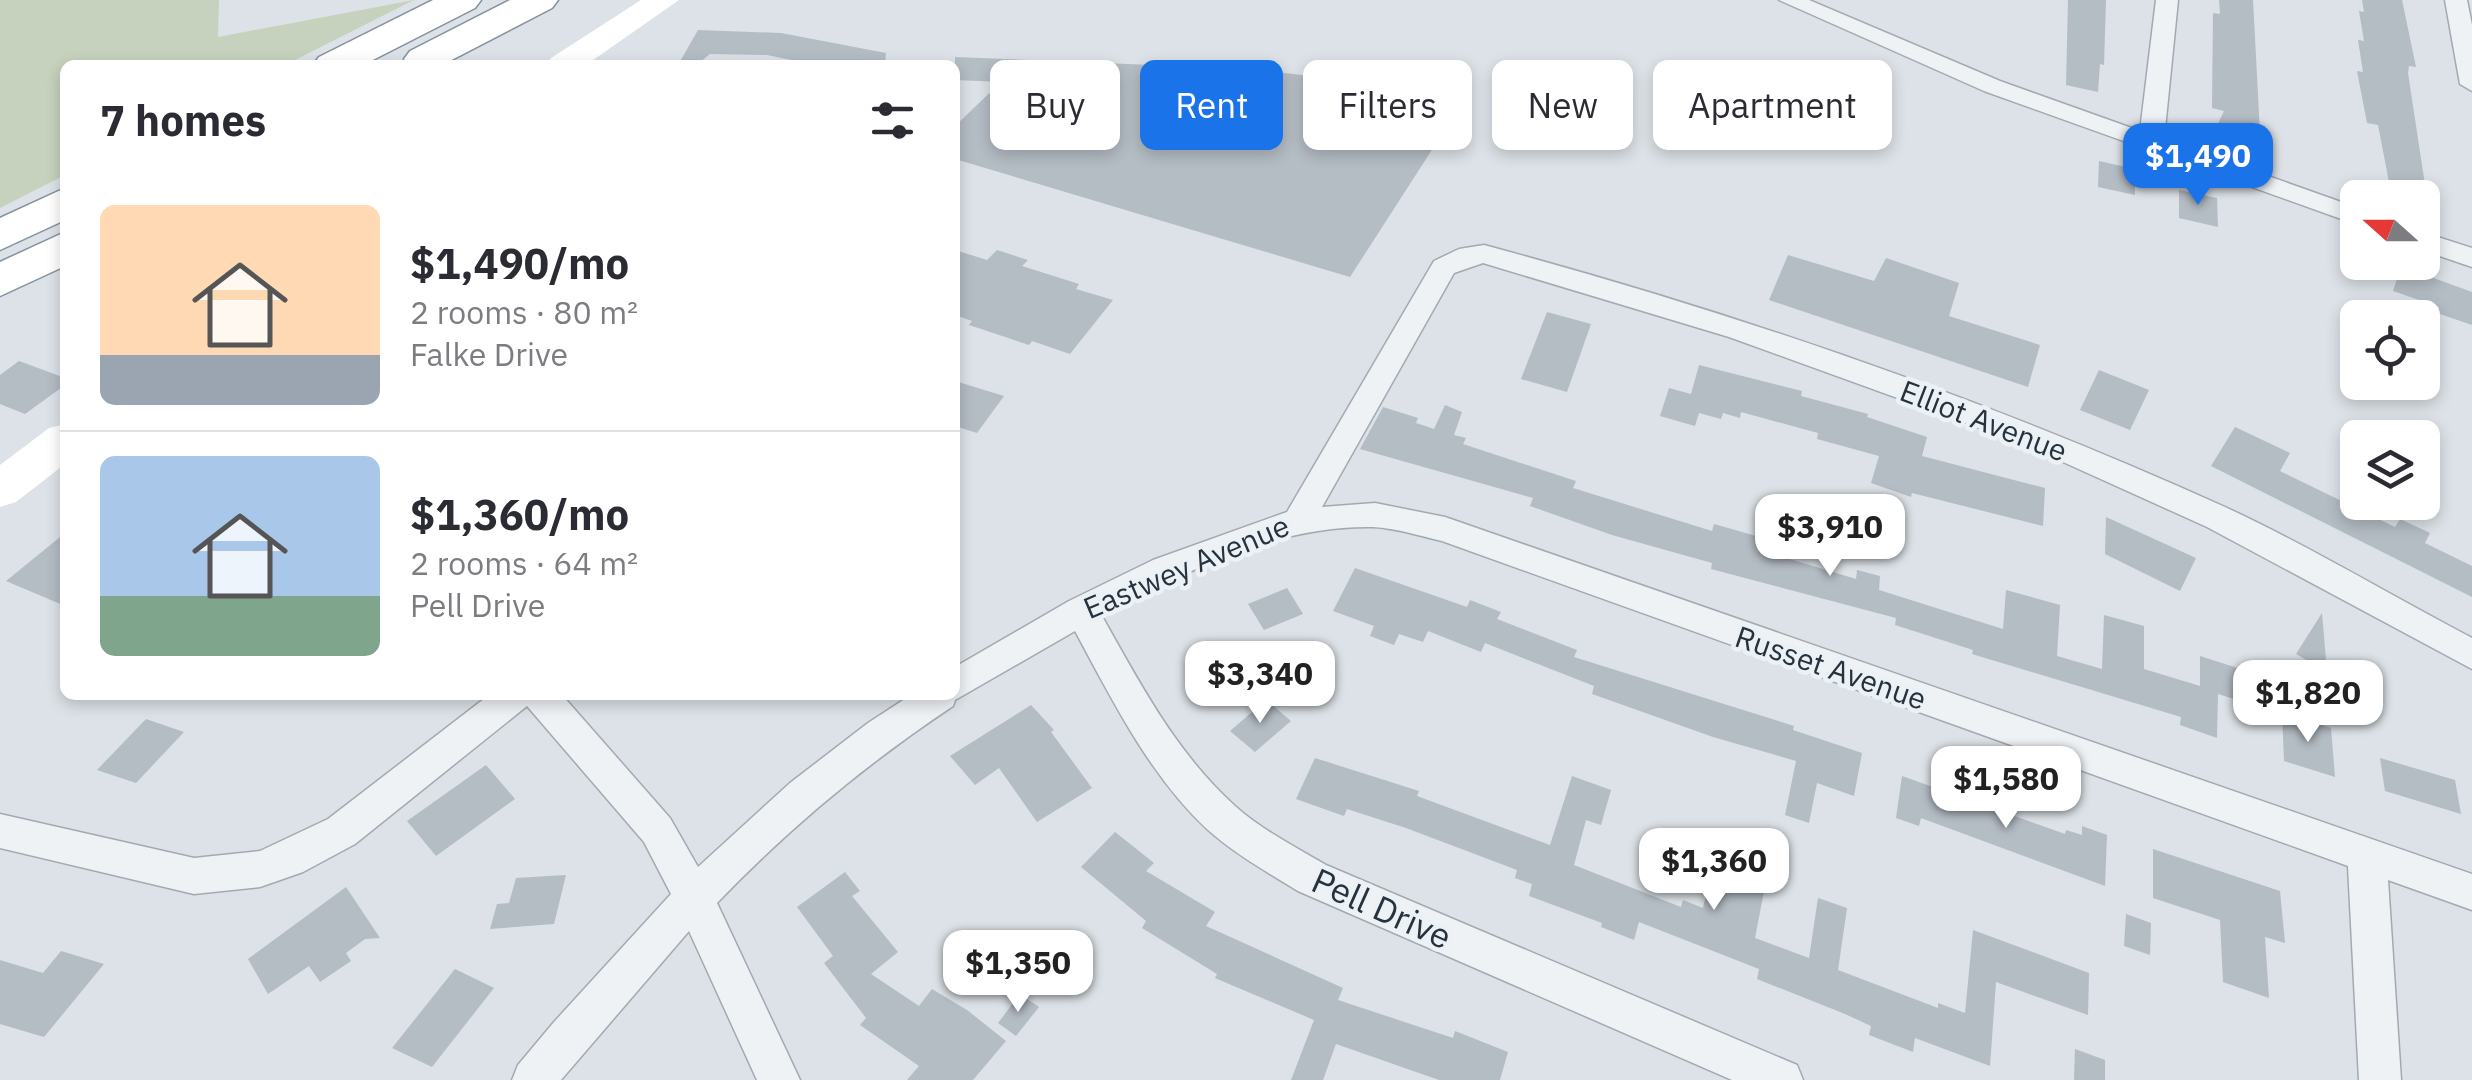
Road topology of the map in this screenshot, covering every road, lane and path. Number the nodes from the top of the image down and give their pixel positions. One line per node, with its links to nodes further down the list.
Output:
1 (462, 0): 7 (highway)
2 (539, 0): 8 (highway)
3 (663, 0): 9 (main road)
4 (1790, 0): 11 (street)
5 (2167, 0): 11 (street)
6 (2456, 0): 10 (street)
7 (343, 60)
8 (423, 60)
9 (571, 60)
10 (2472, 84)
11 (2151, 145): 13 (street)
12 (60, 205): 14 (highway)
13 (2340, 211)
14 (0, 236)
15 (2440, 246): 18 (street)
16 (60, 250): 19 (highway)
17 (1468, 255): 22 (street, Eastwey Avenue); 24 (street, Elliot Avenue)
18 (2472, 258)
19 (0, 281)
20 (60, 446): 21 (main road)
21 (0, 490)
22 (1298, 521): 23 (street, Eastwey Avenue); 30 (street, Russet Avenue)
23 (1081, 611): 25 (street, Eastwey Avenue); 35 (street, Pell Drive)
24 (2472, 656)
25 (960, 682)
26 (509, 700): 29 (street)
27 (545, 700): 32 (street)
28 (933, 700): 32 (street)
29 (0, 831)
30 (2366, 854): 31 (street, Russet Avenue); 36 (street)
31 (2472, 892)
32 (694, 898): 33 (street); 34 (street)
33 (532, 1080)
34 (779, 1080)
35 (1782, 1080)
36 (2380, 1080)

